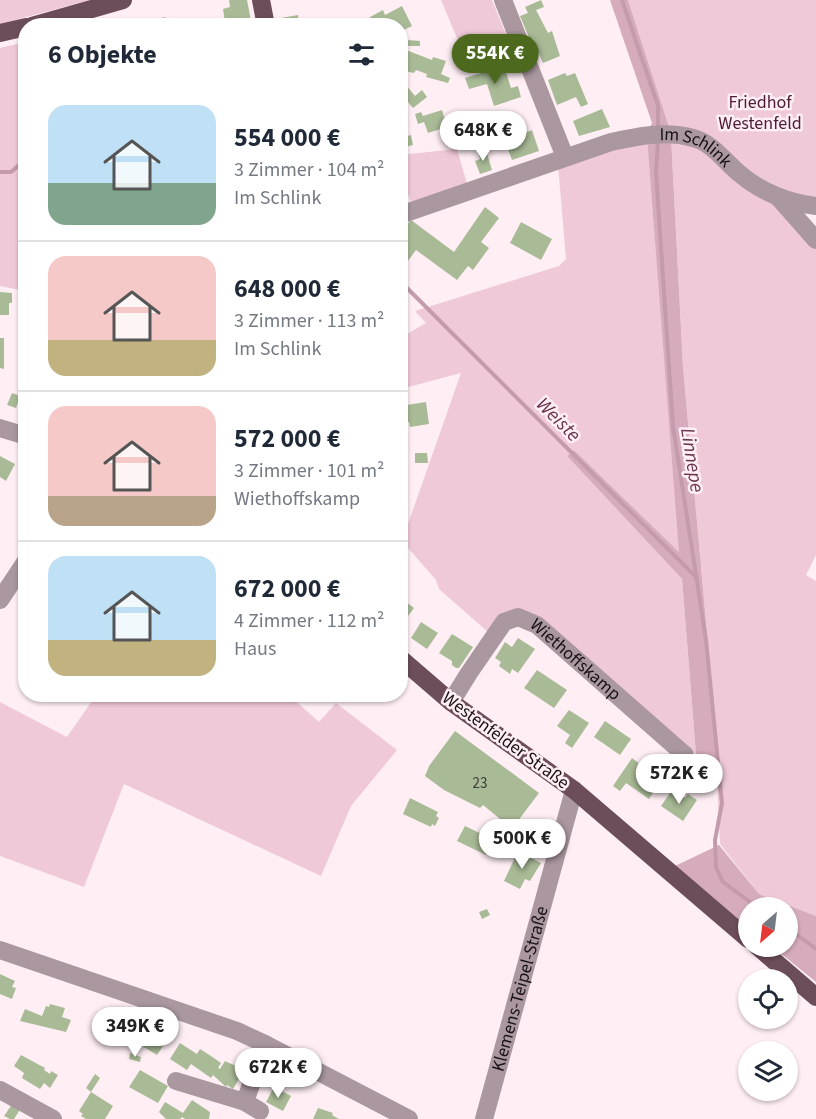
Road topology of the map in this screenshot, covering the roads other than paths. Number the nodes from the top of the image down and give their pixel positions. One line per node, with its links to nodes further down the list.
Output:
1 (123, 0): 4 (main road)
2 (261, 0): 5 (main road)
3 (503, 0): 8 (street)
4 (60, 18)
5 (264, 18)
6 (18, 29): 7 (main road)
7 (0, 33)
8 (565, 156): 9 (street, Im Schlink); 11 (street, Im Schlink)
9 (778, 197): 10 (street, Im Schlink); 12 (street)
10 (816, 206)
11 (408, 212)
12 (816, 240)
13 (0, 428): 14 (street)
14 (18, 434)
15 (18, 573): 16 (street)
16 (0, 600)
17 (408, 665): 18 (main road, Westenfelder Straße)
18 (451, 702): 19 (street, Wiethoffskamp); 20 (main road, Westenfelder Straße)
19 (685, 755)
20 (574, 790): 21 (main road, Westenfelder Straße); 30 (street, Klemens-Teipel-Straße)
21 (738, 930)
22 (0, 950): 25 (street)
23 (770, 957): 24 (main road)
24 (816, 997)
25 (265, 1044): 26 (street); 29 (street)
26 (176, 1081)
27 (0, 1090): 28 (street)
28 (53, 1119)
29 (409, 1119)
30 (484, 1119)

